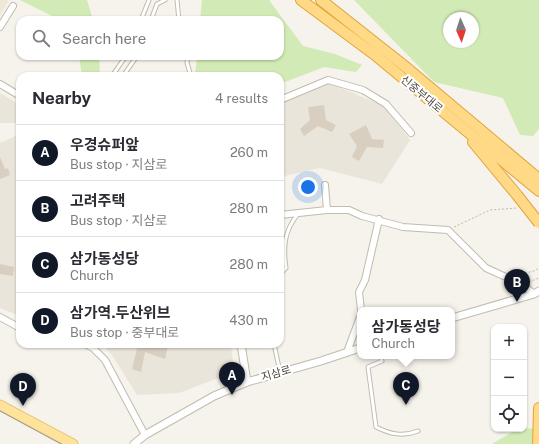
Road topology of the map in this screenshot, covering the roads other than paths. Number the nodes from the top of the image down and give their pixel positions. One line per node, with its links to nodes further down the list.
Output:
1 (150, 0): 6 (lane); 8 (lane)
2 (165, 0): 6 (lane)
3 (177, 0): 10 (lane)
4 (301, 0): 21 (highway, 신중부대로)
5 (321, 0): 23 (highway, 신중부대로)
6 (157, 4): 9 (lane)
7 (13, 6): 11 (street)
8 (143, 16)
9 (152, 16)
10 (179, 16)
11 (0, 27)
12 (123, 60): 15 (lane)
13 (134, 60): 16 (lane)
14 (187, 60): 17 (lane)
15 (115, 72)
16 (126, 72)
17 (190, 72)
18 (0, 84): 19 (street)
19 (16, 94)
20 (284, 98): 22 (street)
21 (453, 120): 25 (highway, 신중부대로); 30 (highway, bridge)
22 (411, 133)
23 (539, 179)
24 (325, 185): 26 (street)
25 (539, 191)
26 (327, 210): 27 (street); 29 (street)
27 (298, 214): 28 (street); 32 (lane)
28 (284, 215)
29 (379, 220): 34 (street); 35 (street)
30 (539, 223)
31 (284, 252): 33 (lane)
32 (284, 252)
33 (284, 270)
34 (537, 292): 37 (street)
35 (361, 307)
36 (0, 317): 39 (street)
37 (455, 317)
38 (357, 325): 44 (street)
39 (16, 326)
40 (93, 348): 51 (street)
41 (242, 348): 47 (street)
42 (275, 348): 46 (lane)
43 (357, 349): 44 (street, 지삼로)
44 (347, 352): 46 (street, 지삼로)
45 (381, 359): 50 (lane)
46 (280, 372): 47 (street, 지삼로)
47 (247, 382): 51 (street, 지삼로)
48 (0, 405): 52 (main road)
49 (539, 408): 54 (highway)
50 (418, 431)
51 (145, 435): 53 (street, 지삼로)
52 (73, 444)
53 (134, 444)
54 (538, 444)

